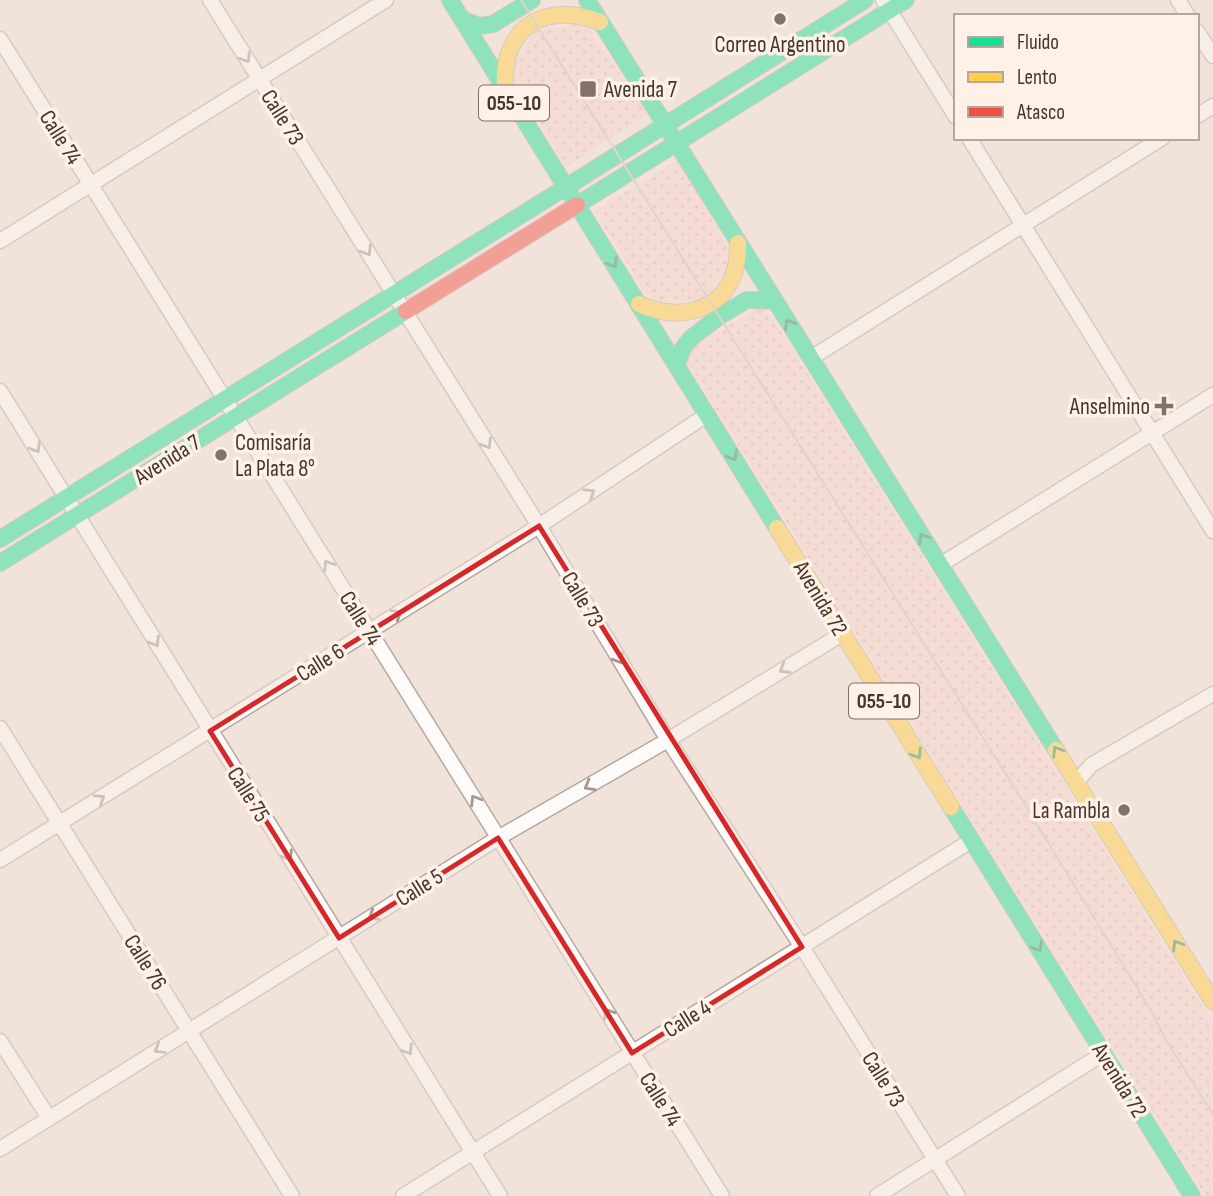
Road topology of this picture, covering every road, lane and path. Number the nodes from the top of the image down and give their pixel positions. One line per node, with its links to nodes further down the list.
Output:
1 (210, 0): 14 (street, Calle 73, one-way to 14)
2 (386, 0): 14 (street)
3 (450, 0): 9 (main road, Avenida 72 / 055-10)
4 (532, 0): 9 (main road)
5 (587, 0): 10 (main road)
6 (865, 0): 17 (main road, Avenida 7)
7 (906, 0): 8 (main road, Avenida 7)
8 (886, 5): 16 (street); 20 (main road, Avenida 7)
9 (462, 19): 15 (main road, Avenida 72 / 055-10)
10 (600, 22): 15 (main road); 17 (main road)
11 (1199, 34): 13 (street)
12 (0, 39): 21 (street, Calle 74)
13 (1213, 56)
14 (259, 79): 21 (street); 27 (street, Calle 73, one-way to 27)
15 (505, 88): 22 (main road, Avenida 72 / 055-10)
16 (954, 114)
17 (665, 125): 20 (main road); 22 (main road, Avenida 7)
18 (970, 140): 24 (street)
19 (1159, 140): 24 (street)
20 (677, 143): 23 (main road, Avenida 7); 26 (main road)
21 (90, 184): 25 (street); 35 (street, Calle 74)
22 (566, 187): 23 (main road, Avenida 72 / 055-10); 27 (main road, Avenida 7)
23 (577, 205): 29 (main road, Avenida 72 / 055-10, one-way to 29); 30 (main road, Avenida 7)
24 (1023, 226): 31 (street); 38 (street)
25 (0, 241)
26 (738, 243): 28 (main road); 29 (main road)
27 (394, 294): 30 (street, Calle 73); 35 (main road, Avenida 7)
28 (775, 301): 31 (main road, one-way to 28); 32 (main road)
29 (639, 304): 32 (main road, Avenida 72 / 055-10)
30 (404, 312): 37 (main road, Avenida 7); 41 (street, Calle 73, one-way to 41)
31 (811, 358): 45 (main road, one-way to 31)
32 (677, 365): 36 (main road, Avenida 72 / 055-10)
33 (0, 391): 39 (street, Calle 75, one-way to 39)
34 (1213, 395): 38 (street)
35 (225, 399): 37 (street, Calle 74); 39 (main road, Avenida 7)
36 (708, 414): 41 (street, Calle 6, one-way to 36); 47 (main road, Avenida 72 / 055-10, one-way to 47)
37 (235, 416): 40 (main road, Avenida 7); 46 (street, Calle 74, one-way to 37)
38 (1152, 433): 42 (street); 45 (street)
39 (66, 497): 40 (street, Calle 75); 43 (main road, Avenida 7)
40 (78, 515): 44 (main road, Avenida 7); 50 (street, Calle 75, one-way to 50)
41 (539, 526): 46 (street, Calle 6, one-way to 41); 51 (street, Calle 73, one-way to 51)
42 (1213, 531)
43 (0, 539)
44 (0, 563)
45 (940, 565): 52 (main road, one-way to 45)
46 (370, 631): 50 (street, Calle 6); 54 (street, Calle 74, one-way to 46)
47 (842, 634): 51 (street, Calle 5, one-way to 51); 55 (main road, Avenida 72 / 055-10, one-way to 55)
48 (1213, 694): 52 (street)
49 (0, 728): 53 (street, Calle 76)
50 (210, 731): 53 (street, Calle 6, one-way to 50); 57 (street, Calle 75, one-way to 57)
51 (668, 740): 54 (street, Calle 5, one-way to 54); 58 (street, Calle 73)
52 (1076, 782): 59 (main road, one-way to 52)
53 (60, 824): 56 (street, Calle 6); 60 (street, Calle 76)
54 (498, 838): 57 (street, Calle 5, one-way to 57); 62 (street, Calle 74, one-way to 54)
55 (972, 840): 58 (street, Calle 4); 63 (main road, Avenida 72 / 055-10, one-way to 63)
56 (0, 860)
57 (339, 938): 60 (street, Calle 5); 66 (street, Calle 75, one-way to 66)
58 (802, 947): 62 (street, Calle 4); 67 (street, Calle 73)
59 (1211, 995)
60 (189, 1031): 64 (street, Calle 5, one-way to 64); 68 (street, Calle 76)
61 (0, 1041): 64 (street)
62 (632, 1052): 66 (street, Calle 4); 71 (street, Calle 74)
63 (1104, 1053): 67 (street); 74 (main road, Avenida 72 / 055-10)
64 (49, 1118): 65 (street, Calle 5)
65 (0, 1149)
66 (472, 1152): 69 (street, Calle 4); 70 (street, Calle 75)
67 (935, 1160): 72 (street); 73 (street, Calle 73)
68 (292, 1196)
69 (403, 1196)
70 (500, 1196)
71 (722, 1196)
72 (877, 1196)
73 (958, 1196)
74 (1192, 1196)

